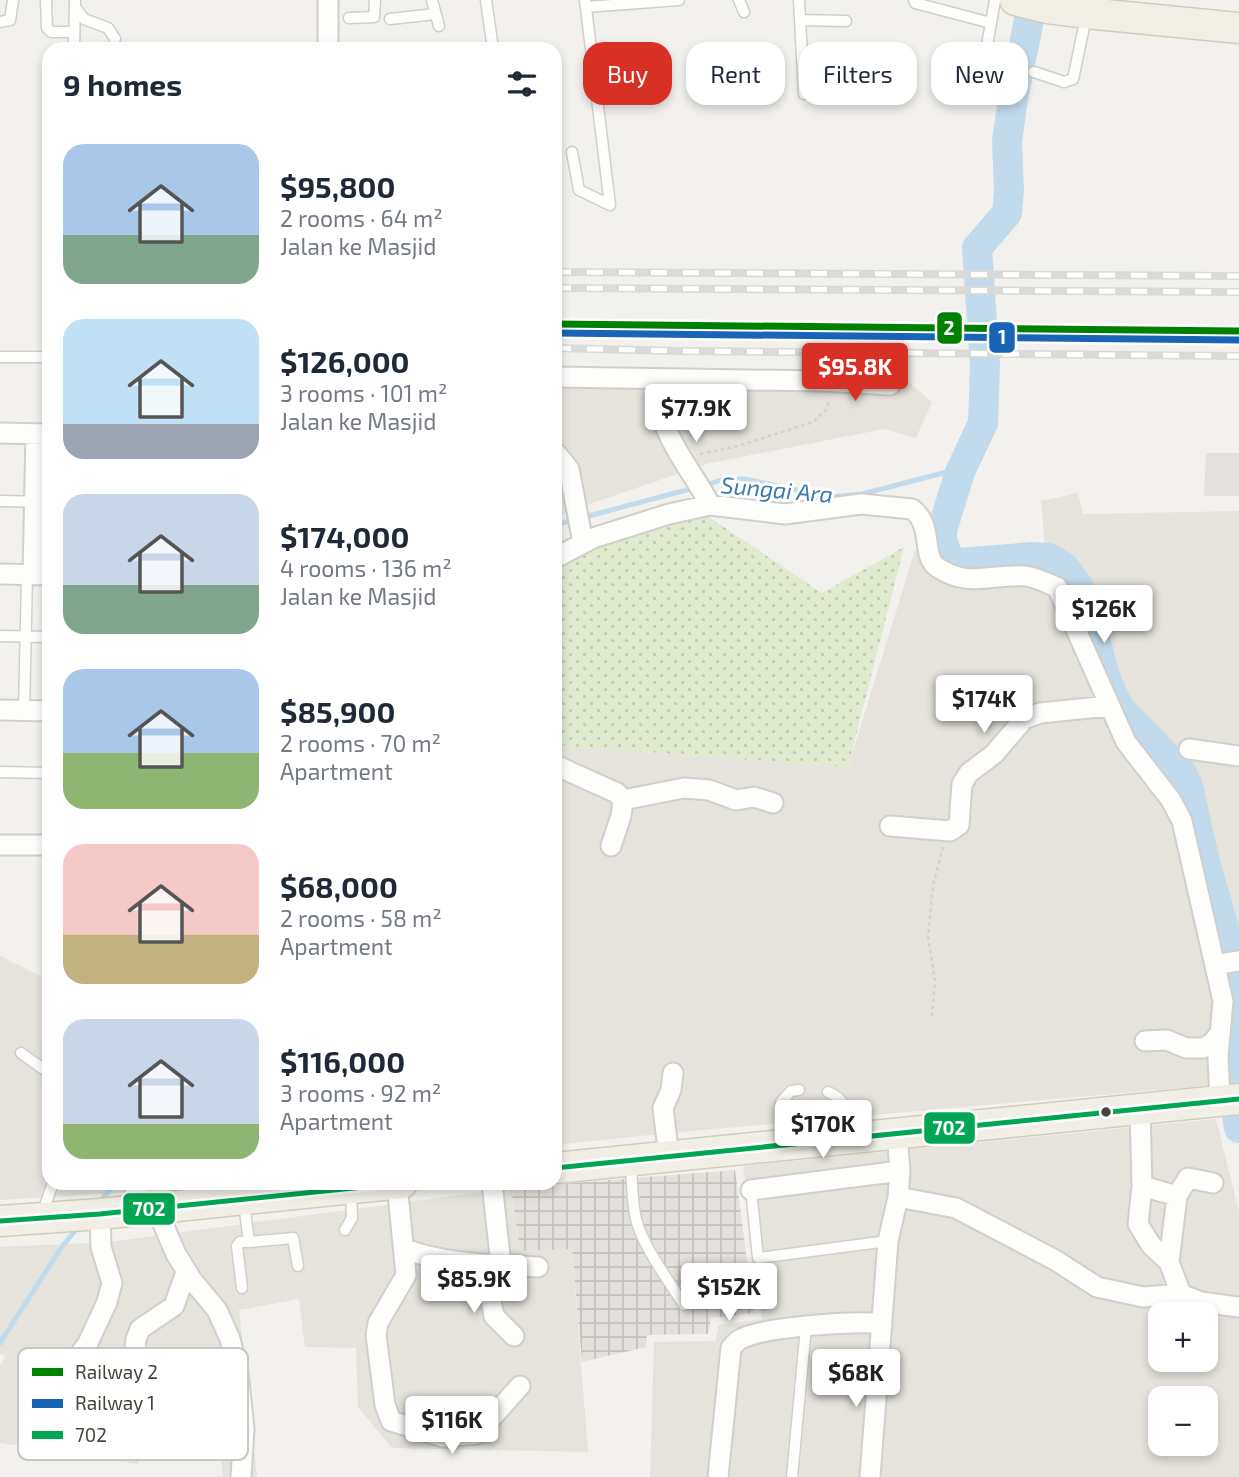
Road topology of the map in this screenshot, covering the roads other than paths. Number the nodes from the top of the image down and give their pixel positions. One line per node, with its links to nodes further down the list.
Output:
1 (13, 0): 23 (lane)
2 (46, 0): 27 (lane)
3 (328, 0): 30 (street)
4 (374, 0): 19 (lane)
5 (432, 0): 18 (lane)
6 (486, 0): 31 (lane)
7 (679, 0): 13 (lane)
8 (739, 0): 16 (lane)
9 (799, 0): 21 (lane)
10 (914, 0): 24 (lane)
11 (995, 0): 24 (lane)
12 (1016, 0): 17 (main road)
13 (622, 2): 15 (lane)
14 (75, 4): 27 (lane); 28 (lane)
15 (586, 4): 35 (lane)
16 (744, 12)
17 (1086, 13): 26 (main road); 34 (lane)
18 (435, 14): 20 (lane); 25 (lane)
19 (349, 18)
20 (390, 19)
21 (800, 20): 22 (lane); 32 (lane)
22 (846, 21)
23 (0, 22)
24 (991, 23): 33 (lane)
25 (439, 26)
26 (1239, 28)
27 (74, 32): 29 (lane)
28 (115, 39)
29 (74, 42)
30 (328, 42)
31 (492, 42)
32 (801, 42)
33 (988, 42)
34 (1034, 72)
35 (572, 152)
36 (0, 357): 37 (lane)
37 (42, 357)
38 (562, 377): 39 (street)
39 (890, 384)
40 (666, 428): 45 (street)
41 (0, 433): 42 (street)
42 (42, 434)
43 (562, 460): 47 (street)
44 (0, 501): 46 (lane)
45 (708, 501): 47 (street); 54 (street)
46 (42, 502): 50 (street)
47 (582, 540): 48 (street)
48 (562, 553)
49 (0, 574): 50 (street)
50 (36, 575): 52 (lane)
51 (0, 636): 52 (lane)
52 (26, 636): 53 (lane); 56 (lane)
53 (42, 637)
54 (1109, 706): 65 (street); 69 (street)
55 (0, 710): 56 (street)
56 (24, 710): 57 (street)
57 (42, 711)
58 (1189, 749): 59 (street)
59 (1239, 756)
60 (562, 768): 63 (street)
61 (0, 772): 62 (lane)
62 (42, 773)
63 (623, 800): 64 (street); 68 (street)
64 (773, 803)
65 (890, 826)
66 (0, 845): 67 (street)
67 (42, 845)
68 (611, 845)
69 (1225, 964): 70 (street)
70 (1219, 1034): 71 (street); 77 (street)
71 (1145, 1041)
72 (21, 1053): 73 (lane)
73 (42, 1068)
74 (673, 1073): 82 (street)
75 (799, 1090): 81 (lane)
76 (828, 1092): 80 (lane)
77 (1230, 1100): 78 (main road)
78 (1140, 1109): 79 (main road); 87 (street)
79 (897, 1134): 80 (main road); 85 (street)
80 (847, 1139): 81 (main road)
81 (782, 1145): 82 (main road)
82 (669, 1157): 83 (main road)
83 (630, 1161): 84 (main road); 112 (lane)
84 (562, 1167)
85 (900, 1171): 93 (street); 95 (street)
86 (1213, 1183): 94 (street)
87 (1142, 1186): 94 (street); 105 (street)
88 (52, 1190): 99 (lane)
89 (286, 1190): 96 (main road)
90 (375, 1190): 101 (lane)
91 (381, 1190): 104 (street)
92 (492, 1190): 106 (street)
93 (751, 1190): 103 (lane)
94 (1177, 1196): 105 (street)
95 (898, 1197): 103 (street); 111 (street)
96 (243, 1199): 97 (main road); 102 (lane)
97 (143, 1201): 98 (main road); 109 (street)
98 (100, 1214): 99 (main road); 117 (street)
99 (50, 1217): 100 (main road)
100 (0, 1221)
101 (345, 1230)
102 (249, 1241): 107 (lane); 110 (lane)
103 (888, 1241): 115 (street)
104 (405, 1249): 106 (street); 120 (street)
105 (1169, 1262): 111 (street)
106 (492, 1264): 108 (street); 116 (street)
107 (298, 1266)
108 (538, 1267)
109 (186, 1272): 118 (street); 119 (street)
110 (242, 1288)
111 (1181, 1294): 113 (street)
112 (684, 1305)
113 (1239, 1307)
114 (806, 1327): 115 (street); 121 (street); 122 (lane)
115 (882, 1334): 123 (street)
116 (514, 1336)
117 (83, 1348)
118 (135, 1348)
119 (232, 1348)
120 (520, 1387)
121 (718, 1477)
122 (792, 1477)
123 (870, 1477)

